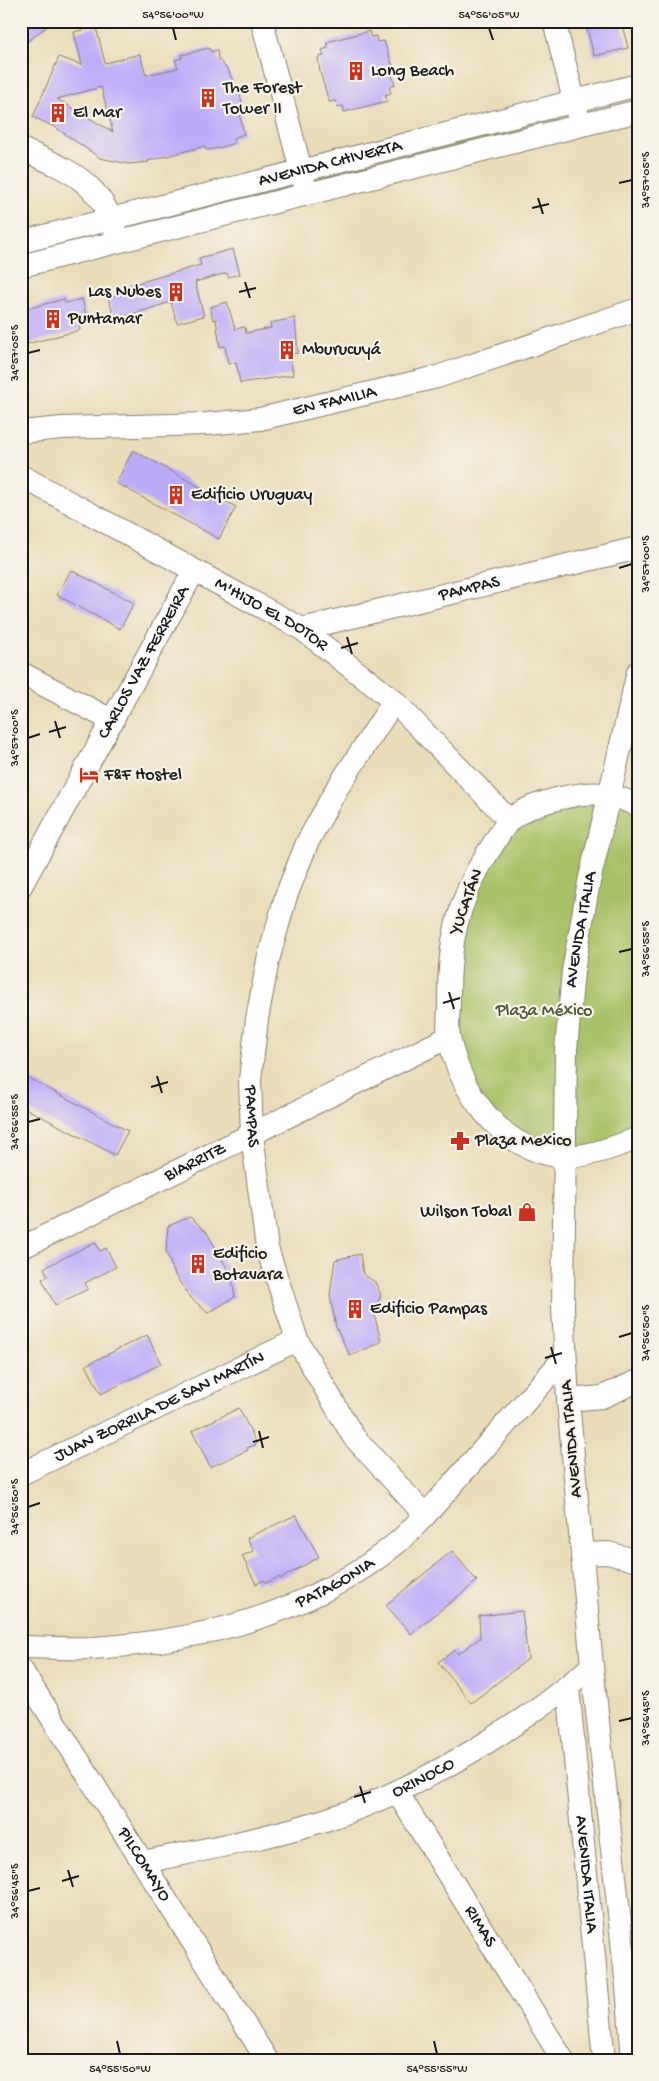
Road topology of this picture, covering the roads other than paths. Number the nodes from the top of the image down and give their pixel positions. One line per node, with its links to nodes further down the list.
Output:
1 (262, 21): 8 (street)
2 (554, 21): 4 (street)
3 (638, 85): 4 (street, AVENIDA CHIVERTA)
4 (574, 101): 6 (street); 8 (street, AVENIDA CHIVERTA)
5 (638, 111): 6 (street, AVENIDA CHIVERTA)
6 (580, 126): 9 (street, AVENIDA CHIVERTA)
7 (21, 149): 10 (street)
8 (301, 170): 9 (street); 10 (street, AVENIDA CHIVERTA)
9 (308, 196): 10 (street, AVENIDA CHIVERTA)
10 (115, 231): 11 (street, AVENIDA CHIVERTA); 12 (street, AVENIDA CHIVERTA)
11 (21, 242)
12 (21, 266)
13 (638, 309): 14 (street, EN FAMILIA)
14 (21, 432)
15 (21, 476): 17 (street, M'HIJO EL DOTOR)
16 (638, 548): 18 (street, PAMPAS)
17 (194, 571): 18 (street, M'HIJO EL DOTOR); 22 (street, CARLOS VAZ FERREIRA)
18 (302, 628): 21 (street, M'HIJO EL DOTOR)
19 (638, 672): 23 (street, AVENIDA ITALIA)
20 (21, 673): 22 (street)
21 (394, 701): 25 (street, M'HIJO EL DOTOR); 28 (street, PAMPAS)
22 (113, 721): 26 (street, CARLOS VAZ FERREIRA)
23 (609, 794): 24 (street); 25 (street, YUCATÁN); 30 (street, AVENIDA ITALIA)
24 (638, 806)
25 (510, 820): 27 (street, YUCATÁN)
26 (21, 886)
27 (449, 1037): 28 (street, BIARRITZ); 30 (street, YUCATÁN)
28 (252, 1135): 31 (street, BIARRITZ); 32 (street, PAMPAS)
29 (638, 1138): 30 (street)
30 (566, 1157): 33 (street, AVENIDA ITALIA)
31 (21, 1248)
32 (297, 1340): 36 (street, JUAN ZORRILA DE SAN MARTÍN); 37 (street, PAMPAS)
33 (565, 1357): 35 (street, AVENIDA ITALIA); 37 (street, PATAGONIA)
34 (638, 1380): 35 (street)
35 (568, 1400): 38 (street, AVENIDA ITALIA)
36 (21, 1474)
37 (425, 1515): 40 (street, PATAGONIA)
38 (582, 1554): 39 (street); 41 (street, AVENIDA ITALIA)
39 (638, 1561)
40 (21, 1646)
41 (592, 1666): 43 (street, ORINOCO); 49 (street, AVENIDA ITALIA)
42 (21, 1669): 45 (street, PILCOMAYO)
43 (568, 1687): 44 (street, ORINOCO); 48 (street, AVENIDA ITALIA)
44 (397, 1792): 45 (street, ORINOCO); 47 (street, RIMAS)
45 (143, 1862): 46 (street, PILCOMAYO)
46 (267, 2060)
47 (563, 2060)
48 (604, 2060)
49 (633, 2060)

